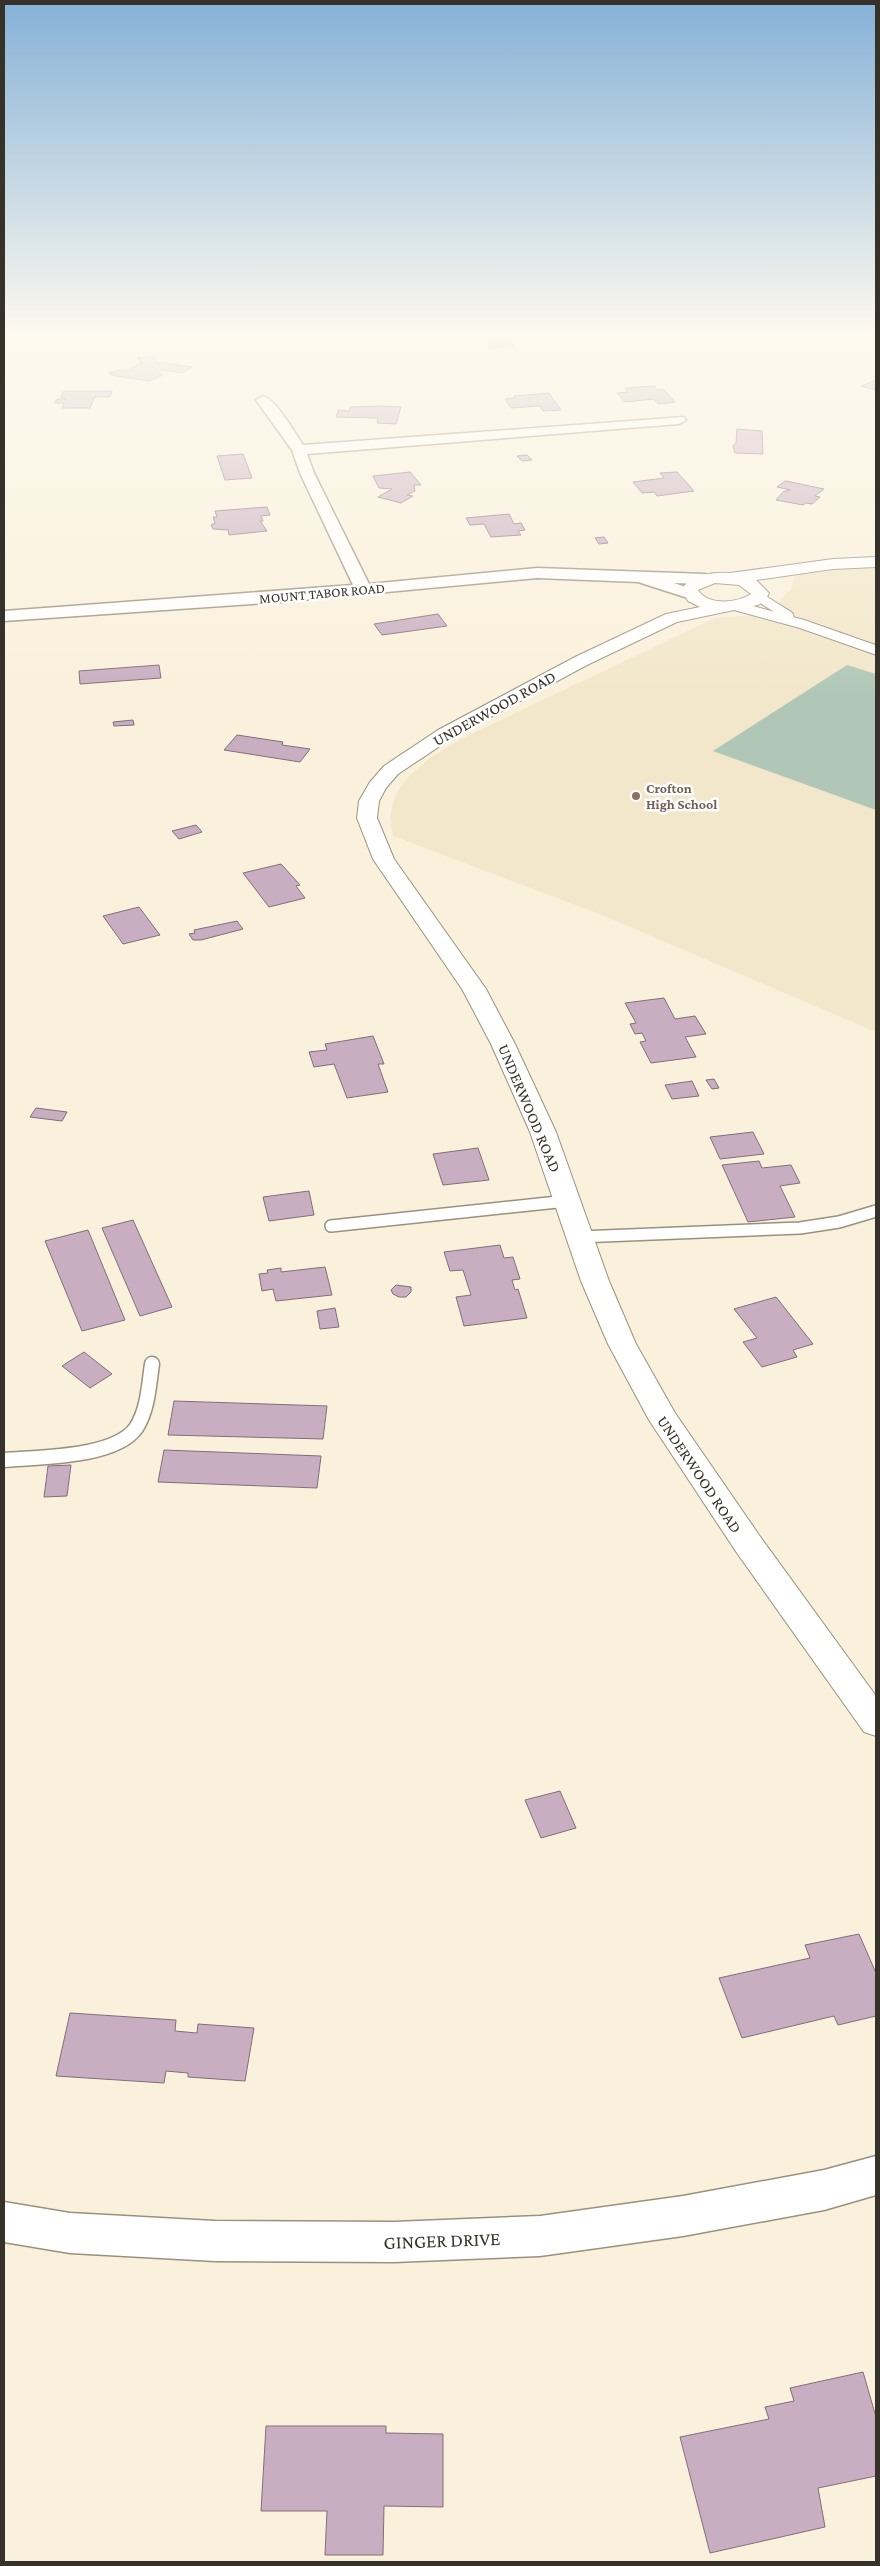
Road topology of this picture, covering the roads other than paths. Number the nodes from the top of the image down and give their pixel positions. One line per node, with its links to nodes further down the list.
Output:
1 (301, 456): 7 (street)
2 (876, 562): 3 (street)
3 (800, 569): 5 (street); 9 (street)
4 (640, 577): 6 (street, MOUNT TABOR ROAD); 7 (street, MOUNT TABOR ROAD); 8 (street, MOUNT TABOR ROAD)
5 (729, 578): 6 (street); 9 (street)
6 (705, 580): 8 (street, UNDERWOOD ROAD)
7 (363, 589): 11 (street, MOUNT TABOR ROAD)
8 (691, 595): 10 (street); 12 (street, UNDERWOOD ROAD)
9 (760, 595): 10 (street, UNDERWOOD ROAD); 13 (lane)
10 (731, 607): 12 (street, UNDERWOOD ROAD); 13 (lane)
11 (4, 616)
12 (672, 618): 15 (street, UNDERWOOD ROAD)
13 (802, 624): 14 (lane)
14 (876, 650)
15 (567, 1201): 17 (lane); 18 (street, UNDERWOOD ROAD)
16 (876, 1211): 18 (lane)
17 (331, 1226)
18 (579, 1236): 21 (street, UNDERWOOD ROAD)
19 (152, 1364): 20 (lane)
20 (4, 1460)
21 (876, 1722)
22 (876, 2175): 23 (street, GINGER DRIVE)
23 (4, 2222)

